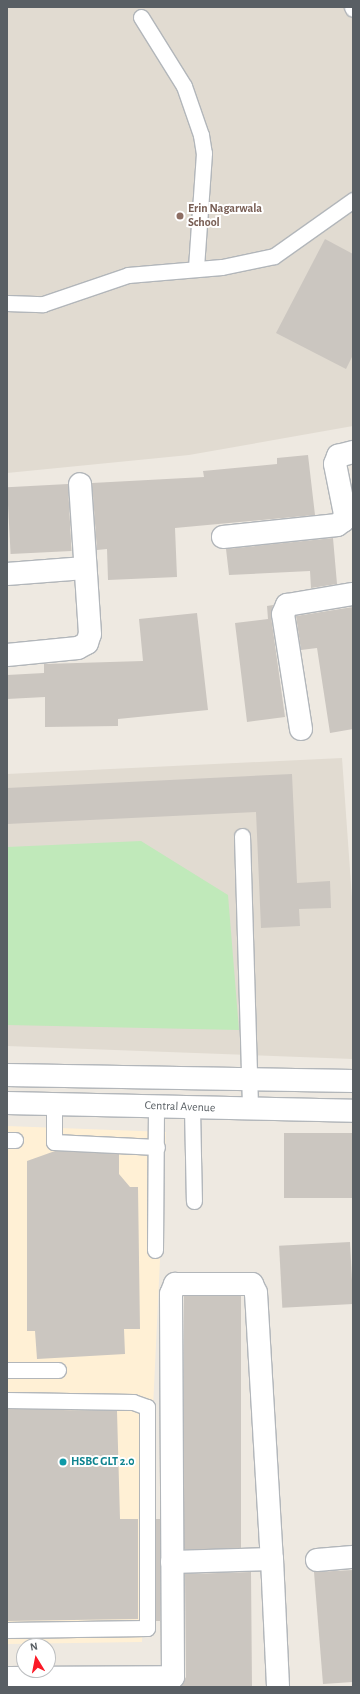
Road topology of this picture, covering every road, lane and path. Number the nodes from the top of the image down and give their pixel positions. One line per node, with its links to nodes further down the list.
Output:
1 (140, 17): 3 (lane)
2 (350, 208): 3 (lane)
3 (196, 268): 4 (lane)
4 (7, 303)
5 (353, 452): 7 (street)
6 (80, 484): 8 (street)
7 (223, 537)
8 (86, 568): 9 (street); 11 (street)
9 (7, 574)
10 (353, 594): 12 (street)
11 (7, 654)
12 (301, 730)
13 (242, 836): 15 (lane)
14 (7, 1075): 15 (street)
15 (250, 1079): 16 (street); 21 (lane)
16 (353, 1081)
17 (7, 1103): 18 (street, Central Avenue)
18 (54, 1104): 19 (street, Central Avenue); 23 (lane)
19 (156, 1106): 20 (street, Central Avenue); 23 (lane)
20 (192, 1108): 21 (street, Central Avenue); 24 (lane)
21 (250, 1109): 22 (street, Central Avenue)
22 (353, 1111)
23 (157, 1147): 25 (lane)
24 (194, 1201)
25 (156, 1250)
26 (7, 1370): 27 (lane)
27 (58, 1370)
28 (7, 1400): 33 (lane)
29 (353, 1557): 31 (street)
30 (272, 1559): 32 (street); 32 (street); 36 (street)
31 (317, 1560)
32 (172, 1562): 35 (street)
33 (7, 1630)
34 (12, 1681): 35 (street)
35 (173, 1682)
36 (278, 1687)

